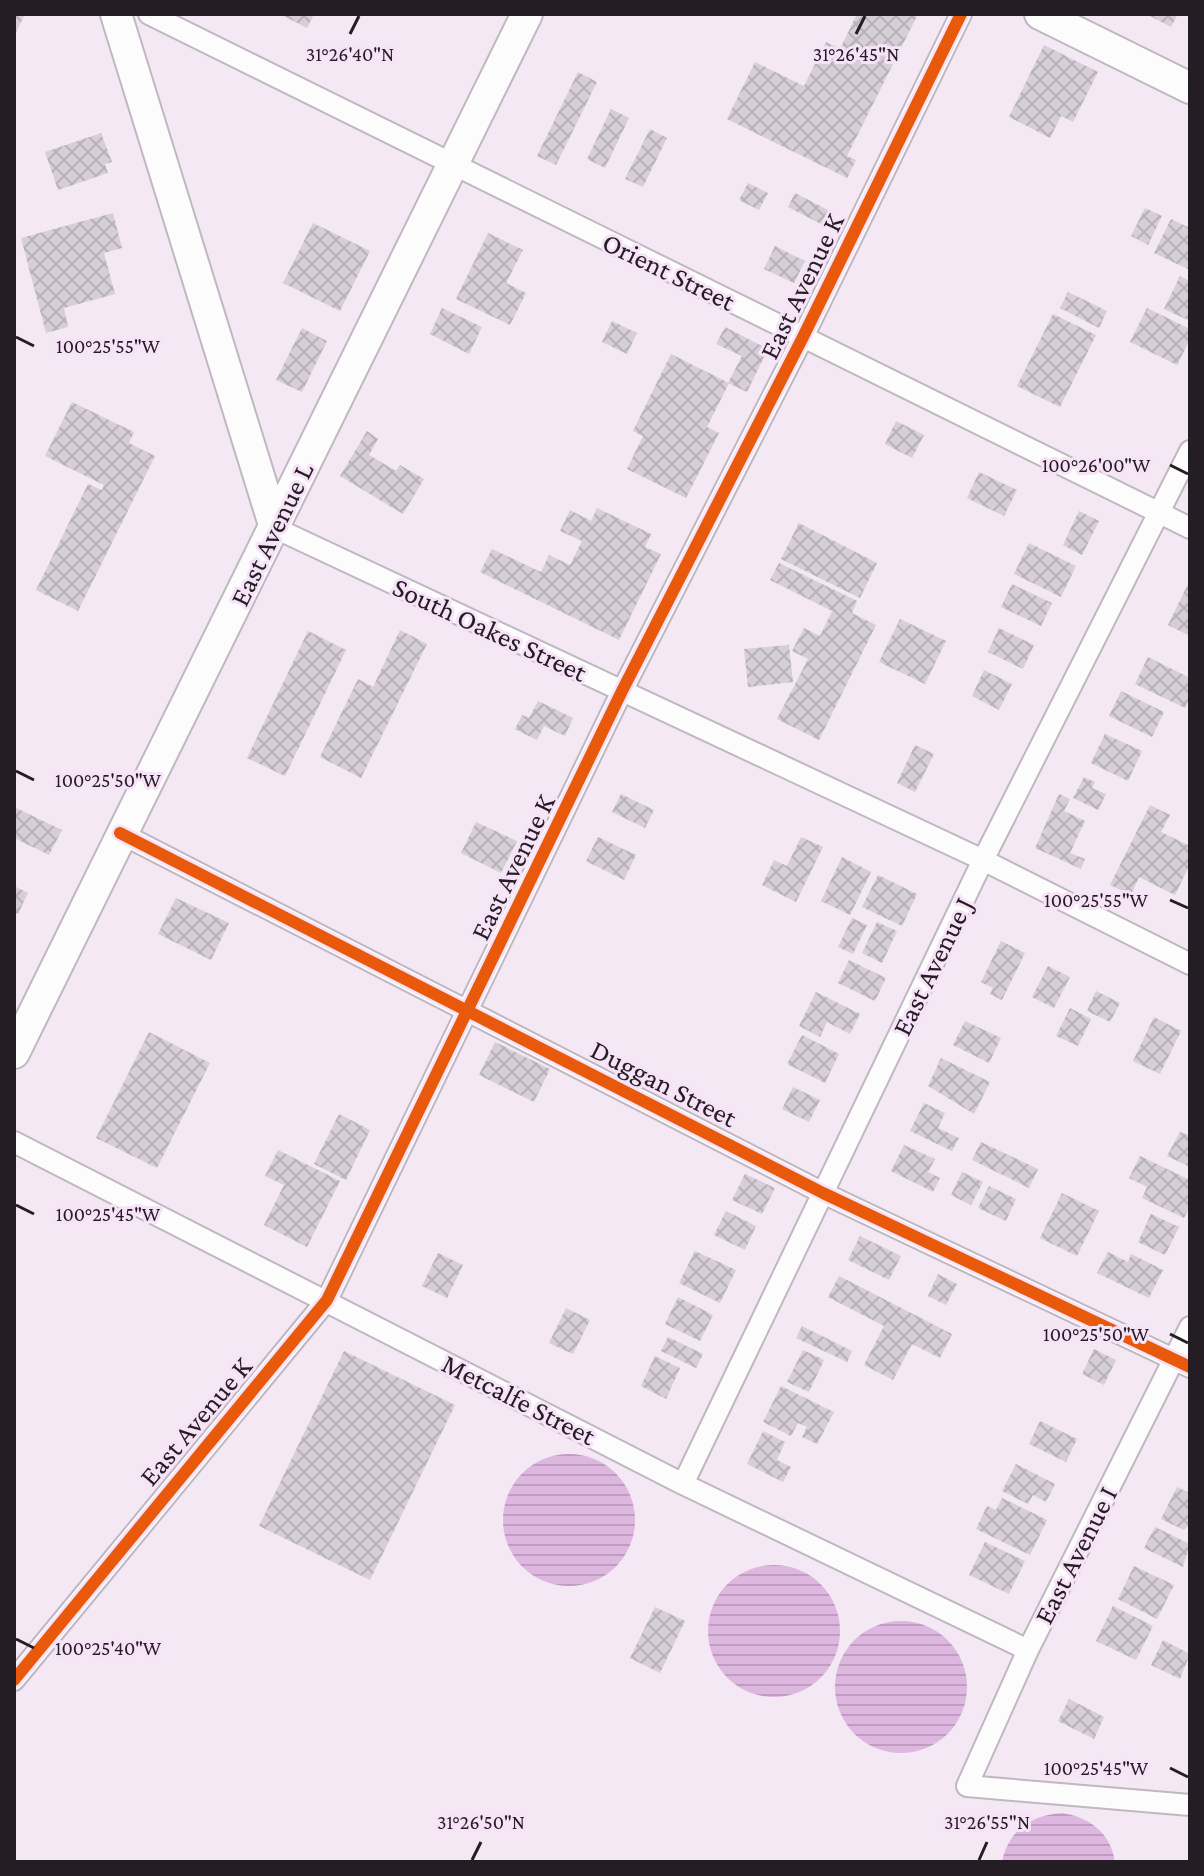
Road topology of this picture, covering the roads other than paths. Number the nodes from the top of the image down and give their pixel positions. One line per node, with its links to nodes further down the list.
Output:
1 (116, 14): 11 (main road)
2 (149, 14): 7 (street, Orient Street)
3 (527, 14): 7 (main road, East Avenue L)
4 (961, 14): 8 (street, East Avenue K)
5 (1040, 14): 6 (main road)
6 (1190, 88)
7 (452, 164): 8 (street, Orient Street); 11 (main road, East Avenue L)
8 (803, 337): 10 (street, Orient Street); 13 (street, East Avenue K)
9 (1190, 451): 10 (street, East Avenue J)
10 (1159, 513): 12 (street, Orient Street); 15 (street, East Avenue J)
11 (275, 528): 13 (street, South Oakes Street); 14 (main road, East Avenue L)
12 (1190, 528)
13 (622, 691): 15 (street, South Oakes Street); 17 (street, East Avenue K)
14 (120, 833): 17 (street, Duggan Street); 18 (main road, East Avenue L)
15 (983, 860): 16 (street, South Oakes Street); 20 (street, East Avenue J)
16 (1190, 964)
17 (470, 1009): 20 (street, Duggan Street); 21 (street, East Avenue K)
18 (14, 1053)
19 (14, 1142): 21 (street, Metcalfe Street)
20 (823, 1193): 23 (street, Duggan Street); 24 (street, East Avenue J)
21 (327, 1300): 24 (street, Metcalfe Street); 26 (street, East Avenue K)
22 (1190, 1327): 23 (street, East Avenue I)
23 (1182, 1363): 25 (street, East Avenue I)
24 (683, 1484): 25 (street, Metcalfe Street)
25 (1028, 1650): 27 (street, East Avenue I)
26 (14, 1680)
27 (1190, 1805)

